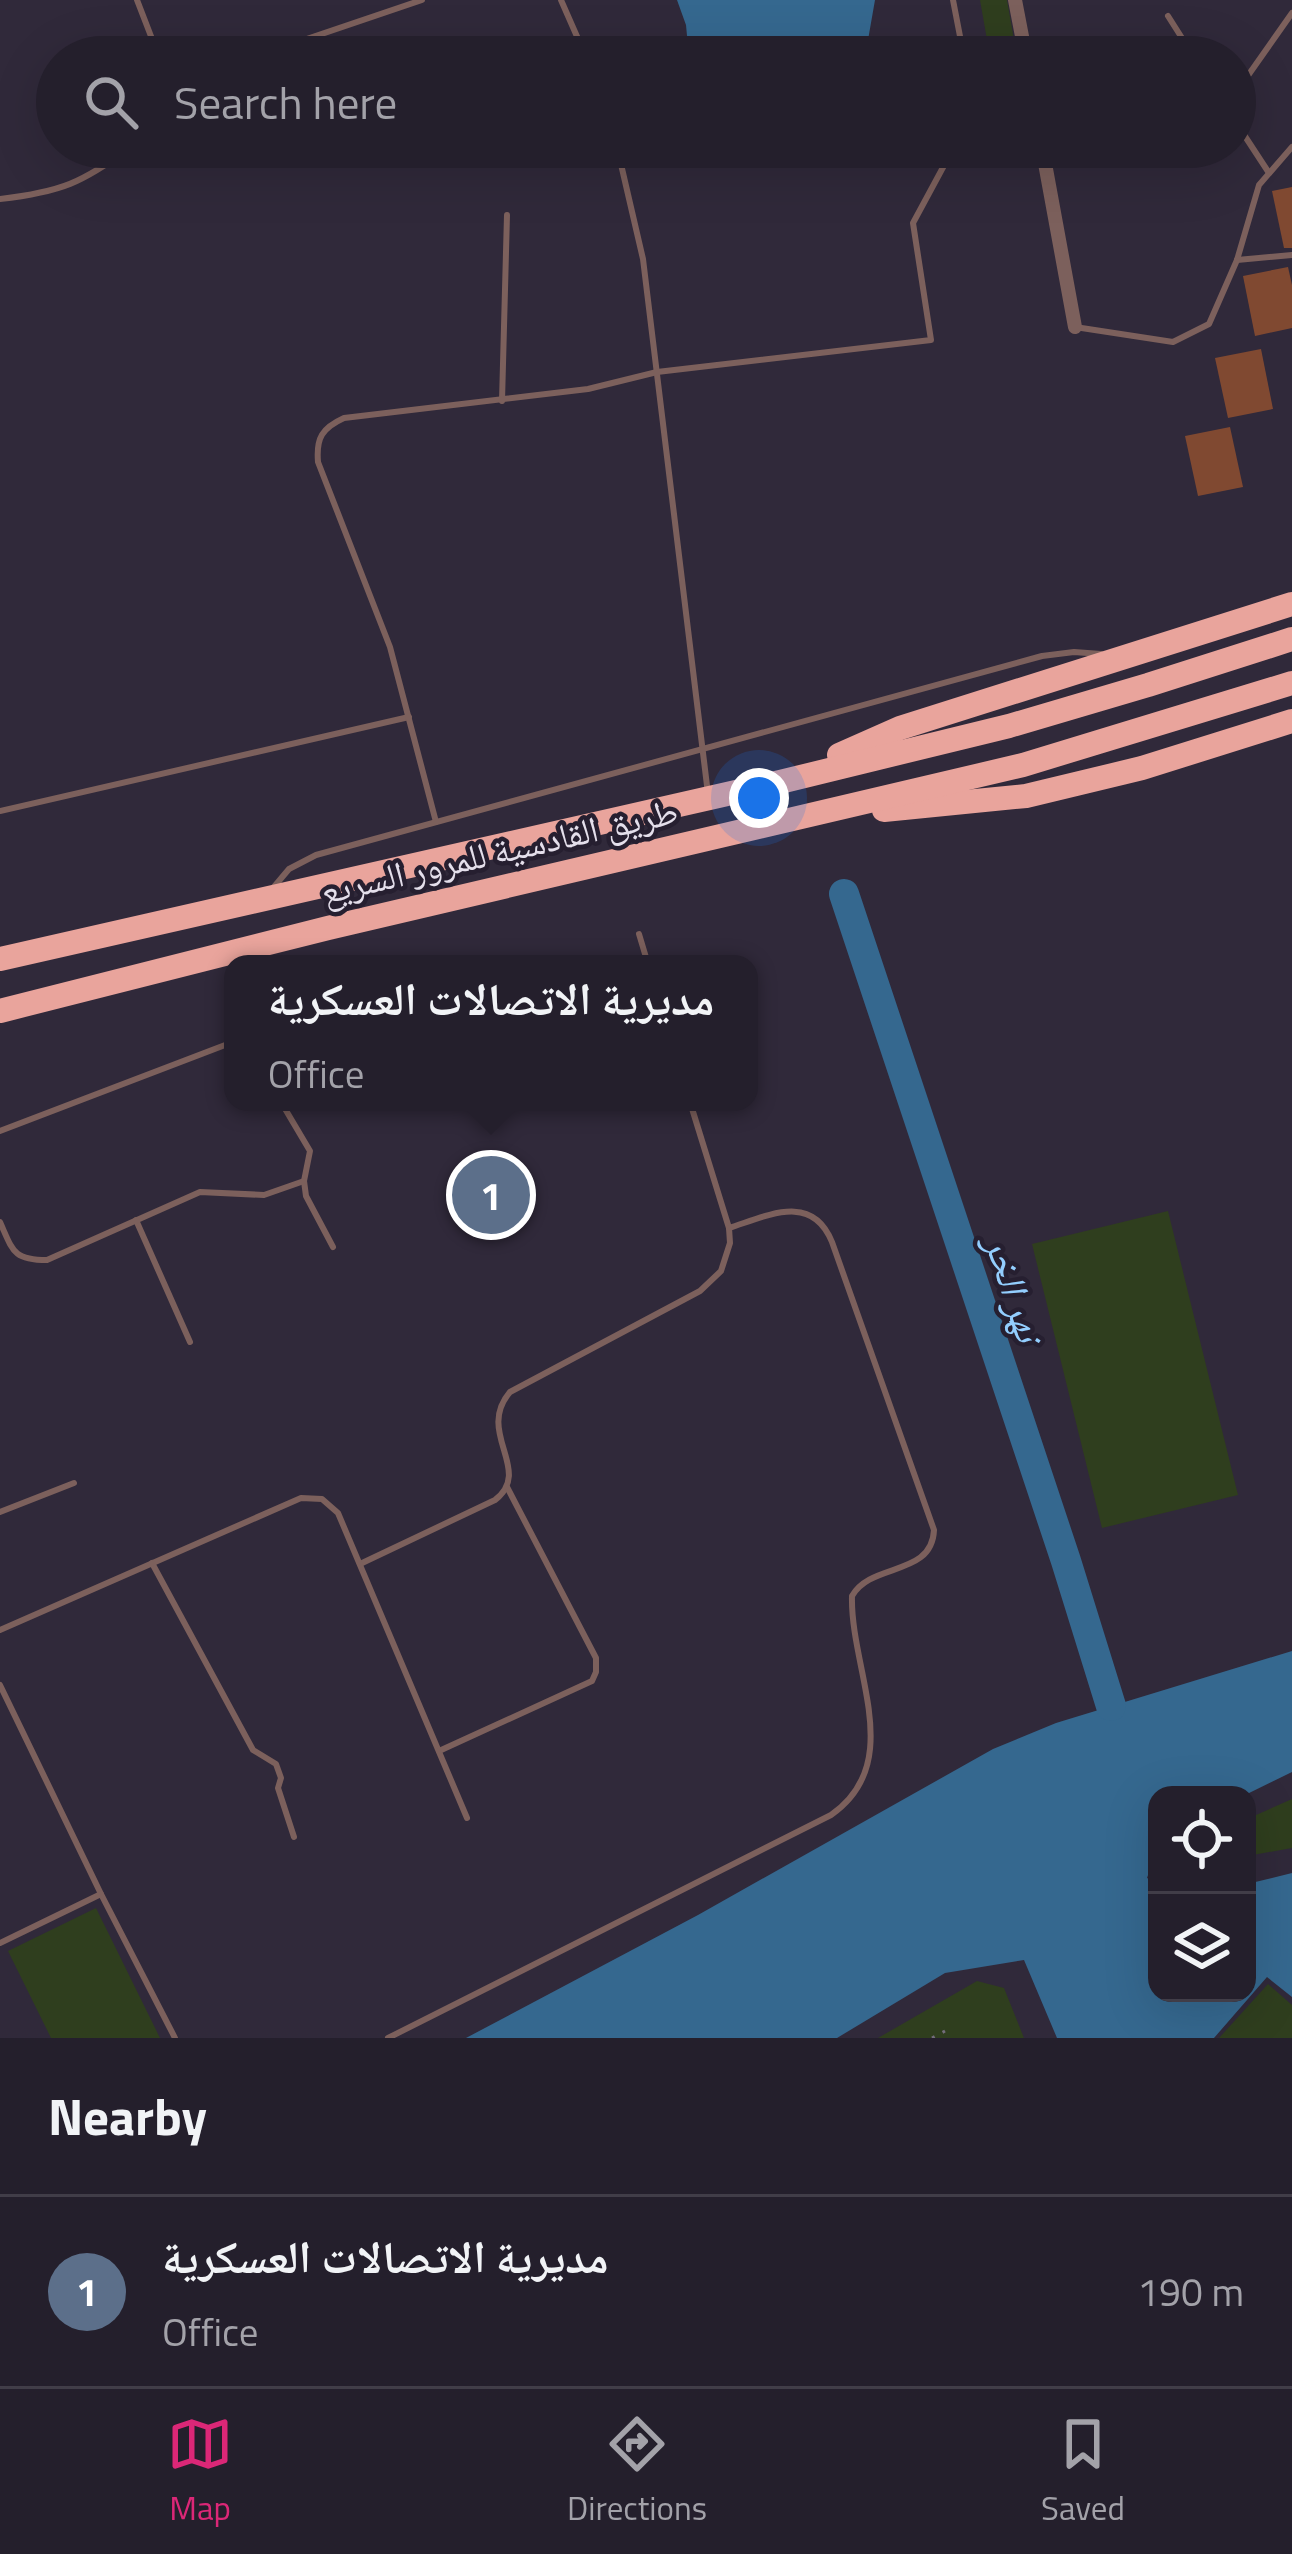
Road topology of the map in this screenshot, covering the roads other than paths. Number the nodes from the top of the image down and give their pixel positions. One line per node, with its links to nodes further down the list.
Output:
1 (137, 0): 8 (lane)
2 (422, 0): 9 (lane)
3 (561, 0): 10 (lane)
4 (953, 0): 11 (lane)
5 (1016, 0): 12 (street)
6 (1292, 14): 14 (lane)
7 (1168, 16): 13 (lane)
8 (151, 36)
9 (316, 36)
10 (577, 36)
11 (960, 36)
12 (1022, 36)
13 (1181, 36)
14 (1256, 65)
15 (1292, 148): 21 (lane)
16 (1256, 153): 21 (lane)
17 (102, 168): 22 (lane)
18 (621, 168): 27 (lane)
19 (943, 168): 27 (lane)
20 (1046, 168): 26 (street)
21 (1269, 173): 25 (lane)
22 (0, 199)
23 (507, 215): 28 (lane)
24 (1292, 255): 25 (lane)
25 (1237, 260): 26 (lane)
26 (1075, 328)
27 (657, 372): 28 (lane); 35 (lane)
28 (502, 401): 33 (lane)
29 (1292, 604): 31 (highway)
30 (1292, 639): 36 (highway, طريق القادسية للمرور السريع)
31 (1123, 658): 35 (lane); 36 (highway)
32 (1292, 683): 39 (highway, طريق القادسية للمرور السريع)
33 (409, 717): 38 (lane); 40 (lane)
34 (1292, 721): 39 (highway)
35 (702, 749): 37 (lane); 40 (lane)
36 (780, 782): 37 (highway, طريق القادسية للمرور السريع)
37 (709, 797): 41 (highway, طريق القادسية للمرور السريع)
38 (0, 811)
39 (792, 819): 45 (highway, طريق القادسية للمرور السريع)
40 (436, 822): 41 (lane)
41 (268, 898): 43 (highway, طريق القادسية للمرور السريع)
42 (639, 934): 44 (lane)
43 (8, 952)
44 (646, 955)
45 (0, 1011)
46 (224, 1045): 49 (lane)
47 (286, 1111): 50 (lane)
48 (693, 1111): 53 (lane)
49 (0, 1131)
50 (304, 1180): 51 (lane); 54 (lane)
51 (136, 1220): 52 (lane); 55 (lane)
52 (0, 1222)
53 (729, 1228): 57 (lane); 69 (lane)
54 (333, 1247)
55 (190, 1342)
56 (74, 1483): 58 (lane)
57 (508, 1487): 60 (lane); 63 (lane)
58 (0, 1512)
59 (152, 1563): 60 (lane); 61 (lane); 65 (lane)
60 (360, 1564): 63 (lane)
61 (0, 1630)
62 (0, 1685): 66 (lane)
63 (439, 1751): 64 (lane)
64 (467, 1818)
65 (294, 1838)
66 (100, 1894): 67 (lane); 68 (lane)
67 (0, 1943)
68 (175, 2038)
69 (388, 2038)

